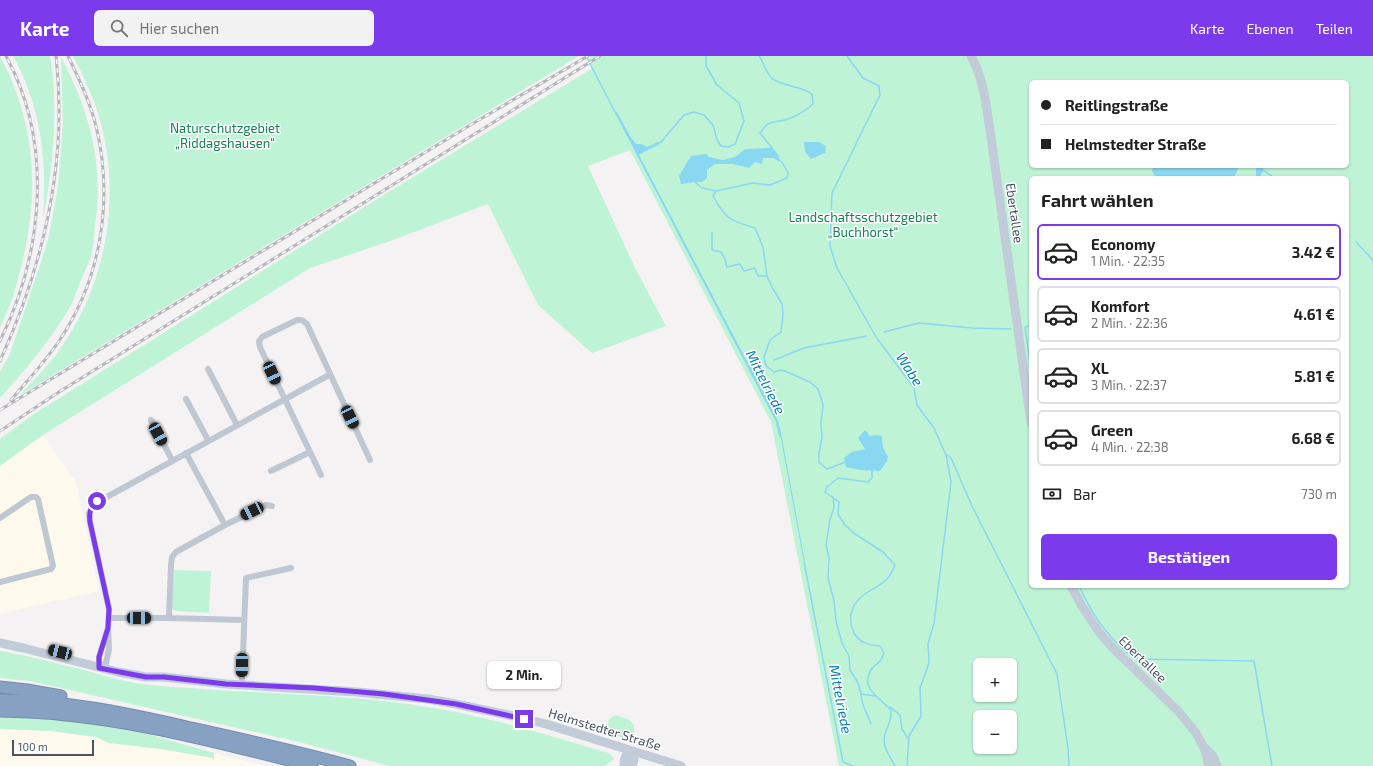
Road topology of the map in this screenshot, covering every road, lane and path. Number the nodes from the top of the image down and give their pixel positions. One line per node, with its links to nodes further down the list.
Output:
1 (971, 56): 6 (street, Ebertallee)
2 (208, 369): 8 (street)
3 (329, 375): 5 (street); 5 (street); 13 (street)
4 (186, 399): 9 (street)
5 (284, 399): 8 (street); 10 (street)
6 (1029, 409)
7 (151, 420): 12 (street)
8 (238, 425): 9 (street)
9 (208, 440): 11 (street)
10 (310, 452): 14 (street); 15 (street)
11 (186, 453): 12 (street); 18 (street)
12 (172, 460): 22 (street)
13 (370, 460)
14 (271, 471)
15 (321, 475)
16 (272, 506): 18 (street)
17 (0, 518): 20 (street)
18 (225, 525): 23 (street)
19 (291, 568): 24 (street)
20 (0, 582)
21 (1071, 588): 33 (street, Ebertallee)
22 (109, 618): 23 (street); 27 (street)
23 (169, 618): 24 (street)
24 (244, 620): 28 (street)
25 (0, 638): 27 (street, Helmstedter Straße)
26 (0, 643): 27 (street, Helmstedter Straße)
27 (101, 664): 34 (street, Helmstedter Straße)
28 (242, 679)
29 (0, 687): 31 (highway)
30 (0, 700): 31 (highway)
31 (101, 710): 36 (highway)
32 (0, 711): 35 (highway)
33 (1203, 746): 40 (street, Ebertallee); 41 (street, Ebertallee)
34 (632, 750): 37 (street); 38 (street); 39 (street, Helmstedter Straße)
35 (312, 766)
36 (350, 766)
37 (624, 766)
38 (632, 766)
39 (681, 766)
40 (1209, 766)
41 (1217, 766)

